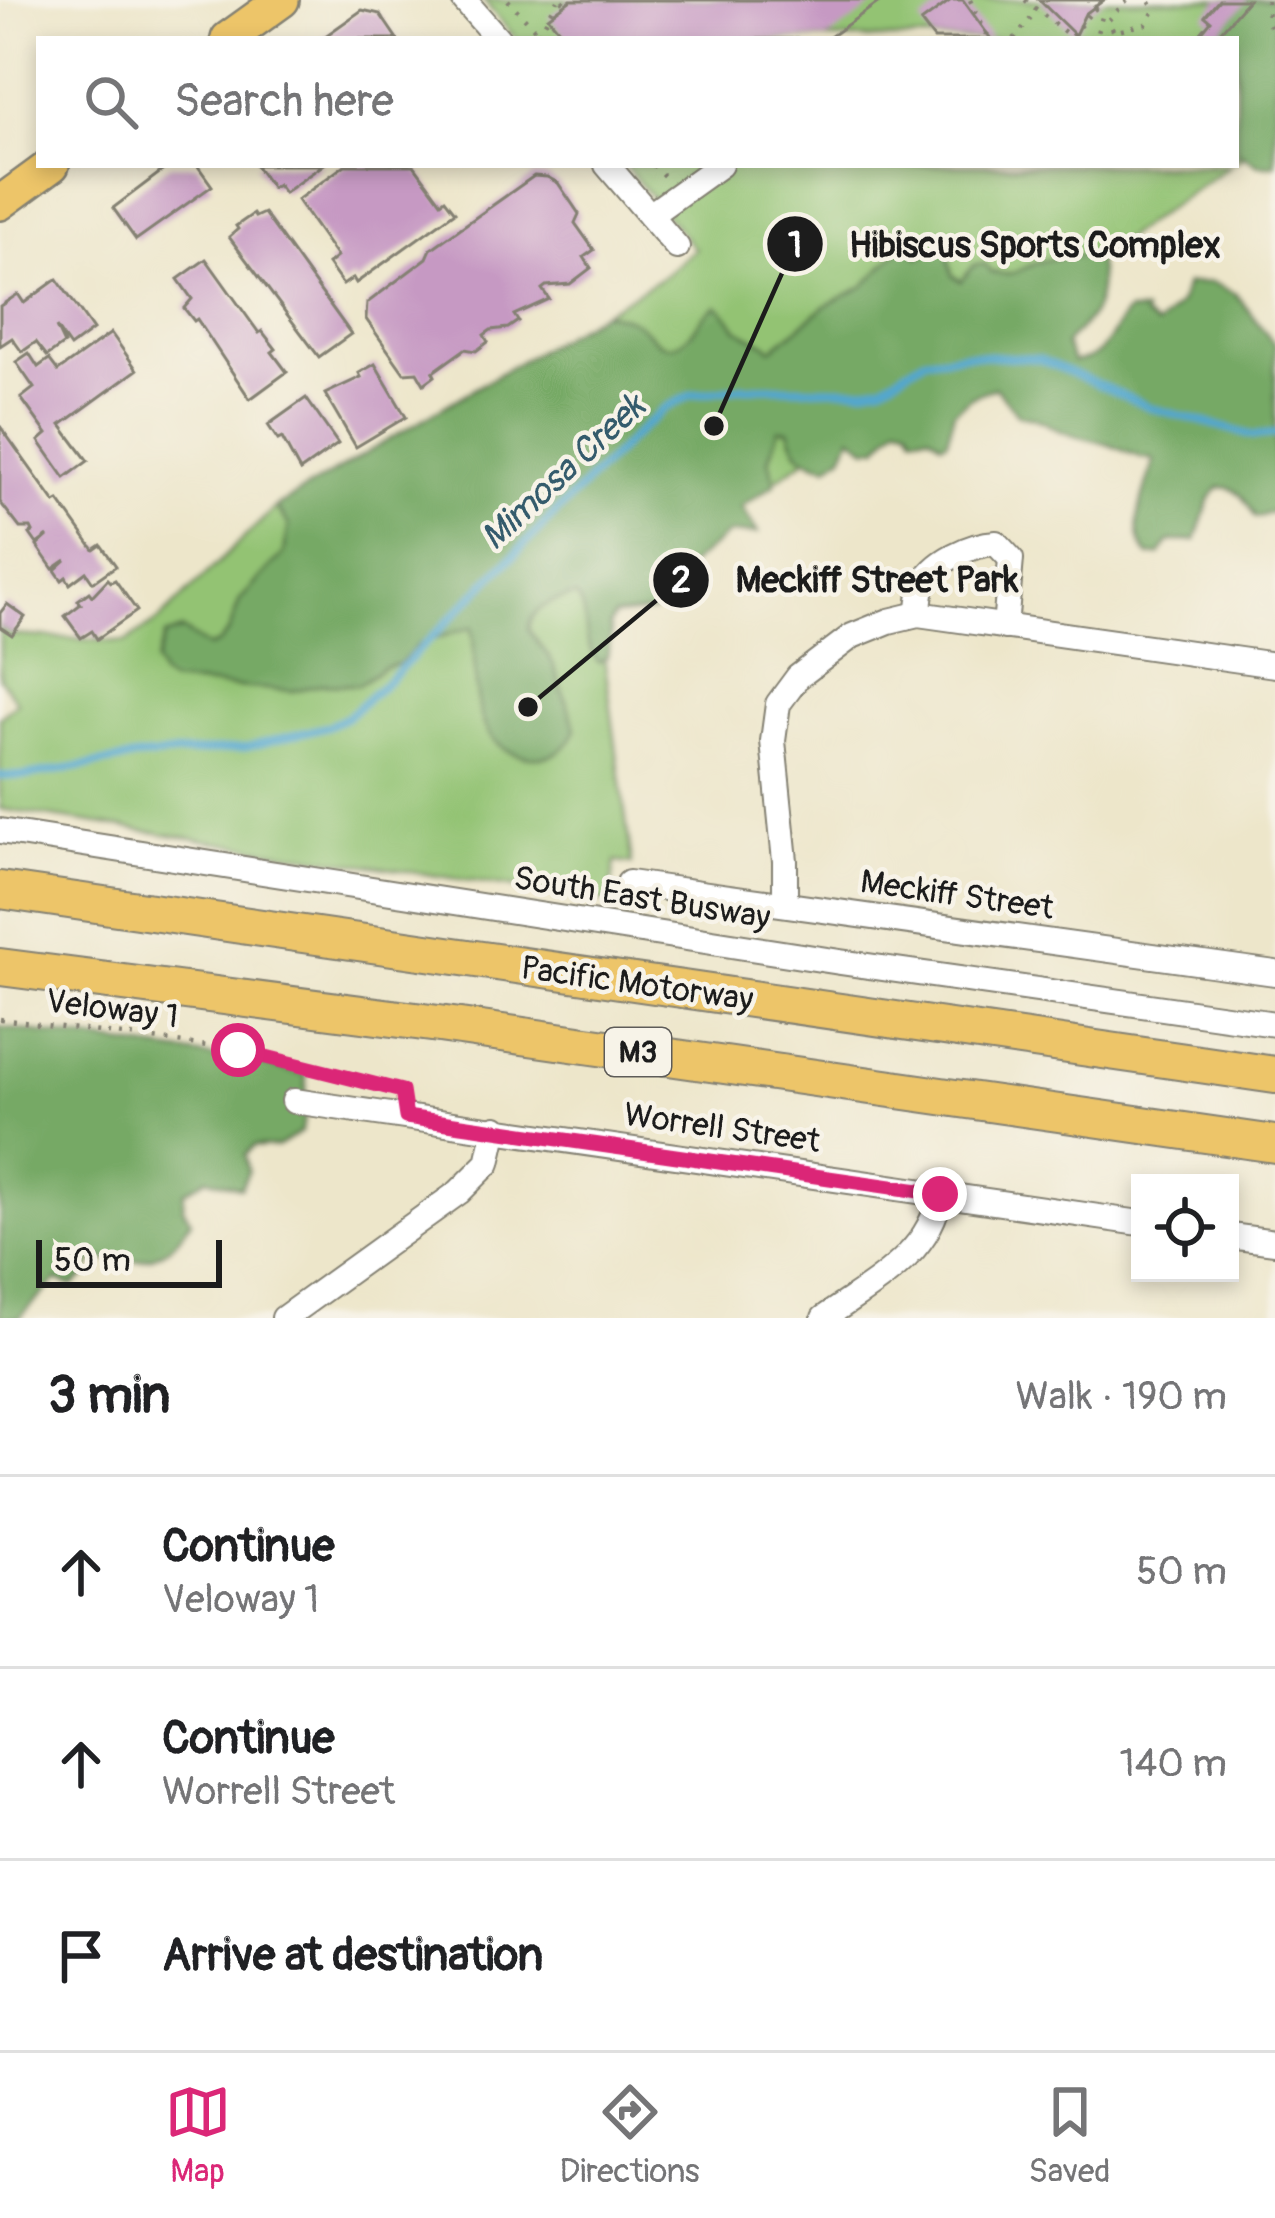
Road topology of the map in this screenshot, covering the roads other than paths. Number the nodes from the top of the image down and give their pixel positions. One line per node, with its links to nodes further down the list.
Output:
1 (282, 0): 3 (main road)
2 (464, 0): 4 (street)
3 (232, 36)
4 (495, 36)
5 (48, 168): 8 (main road)
6 (610, 168): 9 (street)
7 (715, 168): 9 (street)
8 (0, 203)
9 (650, 215): 10 (street)
10 (677, 247)
11 (918, 614): 12 (street); 12 (street); 17 (street)
12 (1005, 627): 13 (street)
13 (1275, 665)
14 (0, 831): 20 (street, South East Busway)
15 (629, 883): 17 (street, Meckiff Street)
16 (0, 890): 21 (highway, Pacific Motorway / M3)
17 (785, 904): 19 (street, Meckiff Street)
18 (0, 967): 24 (highway, Pacific Motorway / M3)
19 (1275, 973)
20 (1275, 1024)
21 (1275, 1075)
22 (294, 1101): 23 (street, Worrell Street)
23 (496, 1128): 25 (street, Worrell Street); 29 (street)
24 (1275, 1144)
25 (940, 1194): 26 (street, Worrell Street); 30 (street)
26 (1131, 1222)
27 (1239, 1237): 28 (street)
28 (1275, 1242)
29 (284, 1318)
30 (824, 1318)

